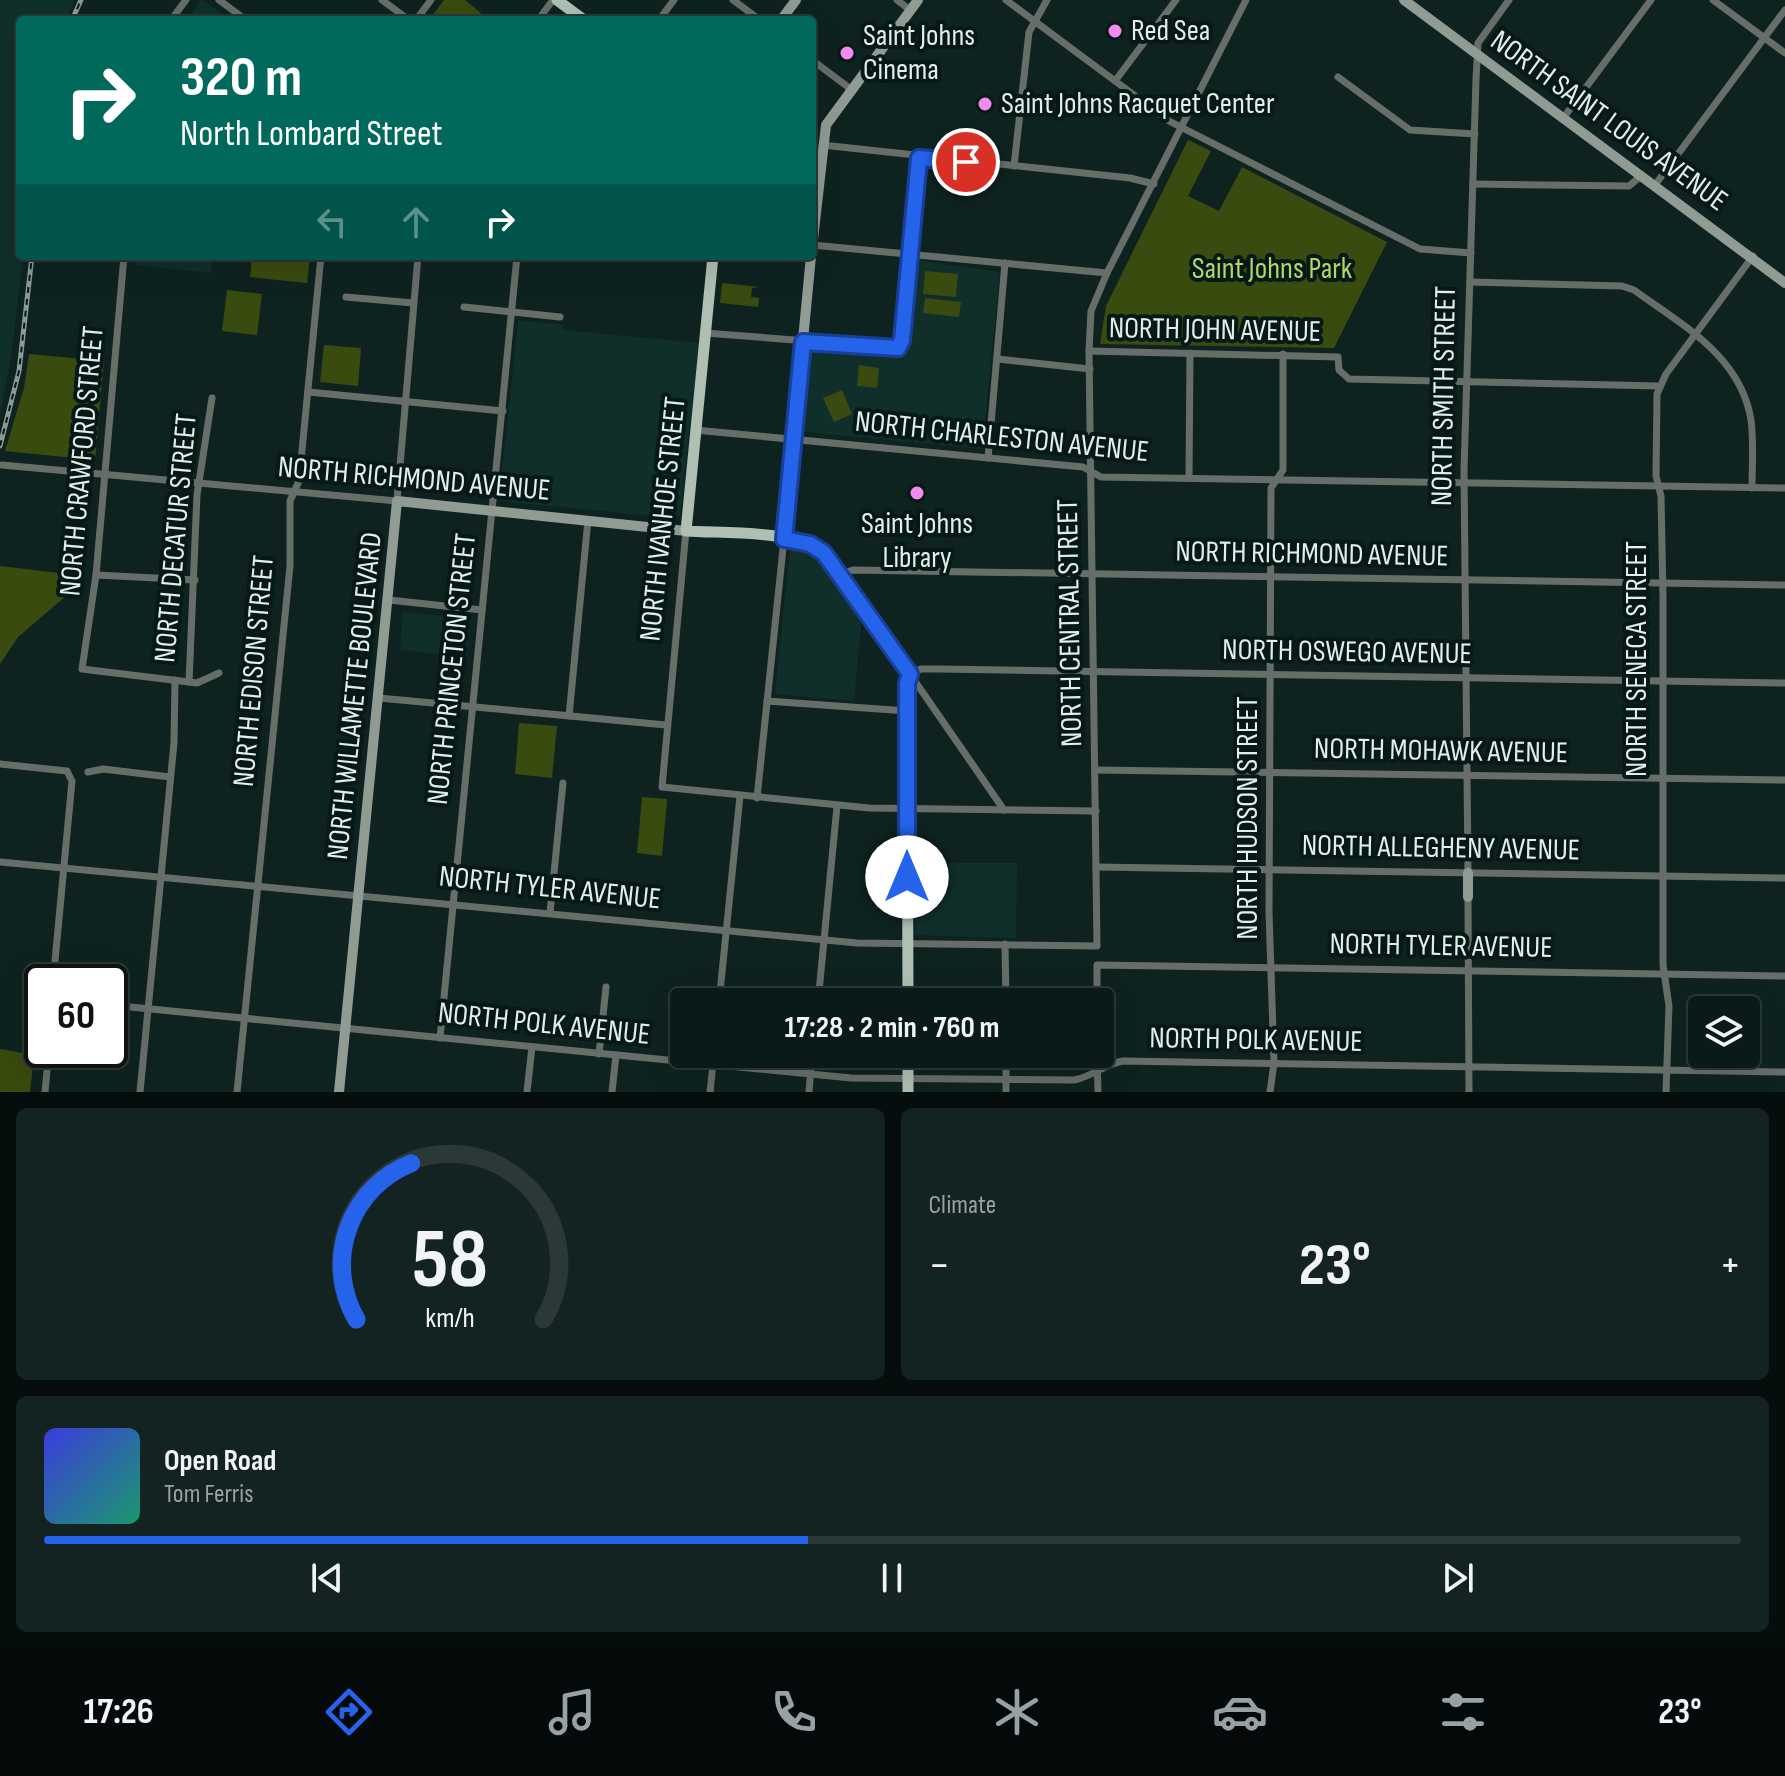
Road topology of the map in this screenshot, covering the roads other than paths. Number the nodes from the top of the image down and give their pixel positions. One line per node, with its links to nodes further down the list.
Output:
1 (219, 0): 18 (street)
2 (382, 0): 19 (street)
3 (733, 0): 22 (street)
4 (897, 0): 16 (street)
5 (918, 0): 16 (main road)
6 (1006, 0): 23 (street)
7 (1047, 0): 23 (street)
8 (1176, 0): 29 (street)
9 (1404, 0): 26 (main road, NORTH SAINT LOUIS AVENUE)
10 (1509, 0): 26 (street, NORTH SMITH STREET)
11 (1651, 0): 31 (street)
12 (1713, 0): 24 (street)
13 (1234, 1): 15 (street)
14 (558, 2): 20 (street); 21 (main road)
15 (1245, 3): 32 (street, NORTH CENTRAL STREET)
16 (910, 10): 30 (main road)
17 (1785, 10): 24 (street)
18 (241, 16)
19 (404, 16)
20 (542, 16)
21 (578, 16)
22 (755, 16)
23 (1033, 20): 29 (street); 36 (street)
24 (1764, 38): 25 (street); 41 (street)
25 (1785, 53)
26 (1477, 54): 31 (main road, NORTH SAINT LOUIS AVENUE); 33 (street, NORTH SMITH STREET)
27 (816, 63): 30 (street)
28 (1338, 77): 33 (street)
29 (1115, 81): 32 (street)
30 (852, 90): 34 (main road)
31 (1564, 117): 37 (main road, NORTH SAINT LOUIS AVENUE)
32 (1182, 127): 39 (street, NORTH CENTRAL STREET); 43 (street)
33 (1475, 134): 40 (street, NORTH SMITH STREET)
34 (822, 145): 35 (street); 38 (main road)
35 (919, 158): 36 (street); 44 (street)
36 (1014, 166): 39 (street)
37 (1642, 175): 40 (street); 41 (main road, NORTH SAINT LOUIS AVENUE)
38 (816, 176)
39 (1154, 184): 53 (street, NORTH CENTRAL STREET)
40 (1473, 184): 43 (street, NORTH SMITH STREET)
41 (1655, 185): 45 (main road, NORTH SAINT LOUIS AVENUE)
42 (816, 246): 44 (street)
43 (1471, 253): 54 (street, NORTH SMITH STREET)
44 (910, 255): 52 (street); 63 (street)
45 (1753, 256): 55 (main road, NORTH SAINT LOUIS AVENUE); 62 (street)
46 (124, 260): 80 (street, NORTH CRAWFORD STREET)
47 (321, 260): 71 (street, NORTH EDISON STREET)
48 (418, 260): 57 (street, NORTH WILLAMETTE BOULEVARD)
49 (517, 260): 59 (street, NORTH PRINCETON STREET)
50 (713, 260): 61 (main road, NORTH IVANHOE STREET)
51 (811, 260): 63 (main road)
52 (1005, 263): 53 (street); 67 (street)
53 (1107, 273): 64 (street, NORTH CENTRAL STREET)
54 (1470, 282): 62 (street); 69 (street, NORTH SMITH STREET)
55 (1785, 283)
56 (346, 297): 57 (street)
57 (413, 303): 73 (street, NORTH WILLAMETTE BOULEVARD)
58 (464, 307): 59 (street)
59 (512, 313): 60 (street); 74 (street, NORTH PRINCETON STREET)
60 (560, 317)
61 (705, 333): 63 (street); 75 (main road, NORTH IVANHOE STREET)
62 (1695, 334): 70 (street); 86 (street)
63 (803, 342): 76 (main road)
64 (1089, 351): 65 (street, NORTH JOHN AVENUE); 68 (street, NORTH CENTRAL STREET)
65 (1190, 353): 66 (street, NORTH JOHN AVENUE); 81 (street)
66 (1283, 354): 69 (street, NORTH JOHN AVENUE); 82 (street, NORTH HUDSON STREET)
67 (998, 359): 68 (street, NORTH JOHN AVENUE); 77 (street)
68 (1090, 369): 79 (street, NORTH CENTRAL STREET)
69 (1466, 382): 70 (street, NORTH JOHN AVENUE); 84 (street, NORTH SMITH STREET)
70 (1659, 386): 85 (street, NORTH SENECA STREET)
71 (308, 392): 73 (street); 88 (street, NORTH EDISON STREET)
72 (212, 398): 83 (street, NORTH DECATUR STREET)
73 (405, 402): 74 (street); 89 (street, NORTH WILLAMETTE BOULEVARD)
74 (503, 411): 90 (street, NORTH PRINCETON STREET)
75 (695, 430): 76 (street, NORTH CHARLESTON AVENUE); 92 (main road, NORTH IVANHOE STREET)
76 (793, 439): 77 (street, NORTH CHARLESTON AVENUE); 93 (main road)
77 (988, 458): 79 (street, NORTH CHARLESTON AVENUE)
78 (2, 465): 80 (street, NORTH RICHMOND AVENUE)
79 (1092, 471): 81 (street, NORTH CHARLESTON AVENUE); 96 (street, NORTH CENTRAL STREET)
80 (104, 474): 83 (street, NORTH RICHMOND AVENUE); 95 (street, NORTH CRAWFORD STREET)
81 (1189, 478): 82 (street, NORTH CHARLESTON AVENUE)
82 (1277, 480): 84 (street, NORTH CHARLESTON AVENUE); 97 (street, NORTH HUDSON STREET)
83 (201, 482): 88 (street, NORTH RICHMOND AVENUE); 98 (street, NORTH DECATUR STREET)
84 (1464, 483): 85 (street, NORTH CHARLESTON AVENUE); 99 (street, NORTH SMITH STREET)
85 (1659, 485): 86 (street, NORTH CHARLESTON AVENUE); 100 (street, NORTH SENECA STREET)
86 (1752, 488): 87 (street, NORTH CHARLESTON AVENUE)
87 (1785, 488)
88 (294, 492): 89 (street, NORTH RICHMOND AVENUE); 142 (street, NORTH EDISON STREET)
89 (397, 501): 90 (main road, NORTH RICHMOND AVENUE); 102 (main road, NORTH WILLAMETTE BOULEVARD)
90 (492, 510): 91 (main road, NORTH RICHMOND AVENUE); 103 (street, NORTH PRINCETON STREET)
91 (588, 520): 92 (main road, NORTH RICHMOND AVENUE); 117 (street)
92 (686, 531): 93 (main road, NORTH RICHMOND AVENUE); 118 (street, NORTH IVANHOE STREET)
93 (784, 539): 94 (main road, NORTH RICHMOND AVENUE); 114 (street)
94 (840, 574): 96 (street, NORTH RICHMOND AVENUE); 106 (main road)
95 (96, 575): 98 (street); 109 (street, NORTH CRAWFORD STREET)
96 (1094, 575): 97 (street, NORTH RICHMOND AVENUE); 104 (street, NORTH CENTRAL STREET)
97 (1272, 576): 99 (street, NORTH RICHMOND AVENUE); 107 (street, NORTH HUDSON STREET)
98 (195, 580): 110 (street, NORTH DECATUR STREET)
99 (1466, 581): 100 (street, NORTH RICHMOND AVENUE); 108 (street, NORTH SMITH STREET)
100 (1662, 584): 101 (street, NORTH RICHMOND AVENUE); 111 (street, NORTH SENECA STREET)
101 (1785, 585)
102 (389, 600): 103 (street); 113 (main road, NORTH WILLAMETTE BOULEVARD)
103 (482, 610): 115 (street, NORTH PRINCETON STREET)
104 (1095, 672): 106 (street, NORTH OSWEGO AVENUE); 107 (street, NORTH OSWEGO AVENUE); 120 (street, NORTH CENTRAL STREET)
105 (219, 673): 110 (street)
106 (910, 674): 116 (main road); 132 (street)
107 (1272, 675): 108 (street, NORTH OSWEGO AVENUE); 122 (street, NORTH HUDSON STREET)
108 (1466, 678): 111 (street, NORTH OSWEGO AVENUE); 123 (street, NORTH SMITH STREET)
109 (175, 680): 110 (street); 124 (street, NORTH DECATUR STREET)
110 (189, 682)
111 (1661, 682): 112 (street, NORTH OSWEGO AVENUE); 125 (street, NORTH SENECA STREET)
112 (1785, 683)
113 (379, 698): 115 (street); 143 (main road, NORTH WILLAMETTE BOULEVARD)
114 (767, 701): 116 (street); 129 (street)
115 (472, 707): 117 (street); 145 (street, NORTH PRINCETON STREET)
116 (907, 711): 131 (main road)
117 (569, 716): 118 (street)
118 (666, 725): 128 (street, NORTH IVANHOE STREET)
119 (0, 764): 135 (street)
120 (1096, 770): 122 (street, NORTH MOHAWK AVENUE); 133 (street, NORTH CENTRAL STREET)
121 (88, 772): 124 (street)
122 (1272, 772): 123 (street, NORTH MOHAWK AVENUE); 137 (street, NORTH HUDSON STREET)
123 (1467, 775): 125 (street, NORTH MOHAWK AVENUE); 138 (street, NORTH SMITH STREET)
124 (170, 777): 139 (street, NORTH DECATUR STREET)
125 (1662, 778): 126 (street, NORTH MOHAWK AVENUE); 140 (street, NORTH SENECA STREET)
126 (1785, 780)
127 (563, 783): 146 (street)
128 (740, 796): 129 (street); 147 (street)
129 (757, 798): 130 (street)
130 (837, 806): 131 (street); 148 (street)
131 (907, 808): 132 (street); 149 (main road)
132 (1004, 810): 133 (street)
133 (1096, 811): 136 (street, NORTH CENTRAL STREET)
134 (0, 862): 135 (street, NORTH TYLER AVENUE)
135 (63, 865): 139 (street, NORTH TYLER AVENUE); 152 (street)
136 (1096, 867): 137 (street, NORTH ALLEGHENY AVENUE); 151 (street, NORTH CENTRAL STREET)
137 (1272, 870): 138 (street, NORTH ALLEGHENY AVENUE); 153 (street, NORTH HUDSON STREET)
138 (1468, 873): 140 (street, NORTH ALLEGHENY AVENUE); 144 (main road, NORTH SMITH STREET)
139 (160, 874): 142 (street, NORTH TYLER AVENUE); 164 (street, NORTH DECATUR STREET)
140 (1662, 876): 141 (street, NORTH ALLEGHENY AVENUE); 155 (street, NORTH SENECA STREET)
141 (1785, 878)
142 (258, 884): 143 (street, NORTH TYLER AVENUE); 165 (street, NORTH EDISON STREET)
143 (359, 894): 145 (street, NORTH TYLER AVENUE); 166 (main road, NORTH WILLAMETTE BOULEVARD)
144 (1468, 897): 154 (street, NORTH SMITH STREET)
145 (453, 903): 146 (street, NORTH TYLER AVENUE); 167 (street, NORTH PRINCETON STREET)
146 (550, 913): 147 (street, NORTH TYLER AVENUE)
147 (726, 930): 148 (street, NORTH TYLER AVENUE); 158 (street)
148 (824, 939): 149 (street, NORTH TYLER AVENUE); 159 (street)
149 (908, 942): 150 (street, NORTH TYLER AVENUE); 160 (main road)
150 (1005, 944): 151 (street, NORTH TYLER AVENUE); 161 (street)
151 (1097, 946)
152 (55, 964)
153 (1272, 968): 154 (street, NORTH TYLER AVENUE); 162 (street, NORTH TYLER AVENUE); 172 (street, NORTH HUDSON STREET)
154 (1468, 971): 155 (street, NORTH TYLER AVENUE); 179 (street, NORTH SMITH STREET)
155 (1664, 974): 156 (street, NORTH TYLER AVENUE); 181 (street, NORTH SENECA STREET)
156 (1785, 976)
157 (606, 987): 169 (street)
158 (720, 988)
159 (819, 988)
160 (908, 988)
161 (1006, 988)
162 (1097, 988)
163 (128, 1007): 164 (street, NORTH POLK AVENUE)
164 (146, 1009): 165 (street, NORTH POLK AVENUE); 187 (street, NORTH DECATUR STREET)
165 (245, 1018): 166 (street, NORTH POLK AVENUE); 188 (street, NORTH EDISON STREET)
166 (345, 1028): 167 (street, NORTH POLK AVENUE); 189 (main road, NORTH WILLAMETTE BOULEVARD)
167 (440, 1038): 168 (street, NORTH POLK AVENUE)
168 (532, 1047): 169 (street, NORTH POLK AVENUE); 190 (street)
169 (599, 1054): 170 (street, NORTH POLK AVENUE)
170 (616, 1055): 171 (street, NORTH POLK AVENUE); 191 (street)
171 (670, 1061)
172 (1274, 1063): 179 (street, NORTH POLK AVENUE); 180 (street, NORTH POLK AVENUE); 197 (street, NORTH HUDSON STREET)
173 (47, 1068): 186 (street)
174 (713, 1068): 192 (street)
175 (745, 1068): 183 (street, NORTH POLK AVENUE)
176 (811, 1068): 183 (street)
177 (908, 1068): 184 (main road)
178 (1006, 1068): 185 (street)
179 (1469, 1068): 181 (street, NORTH POLK AVENUE); 198 (street, NORTH SMITH STREET)
180 (1097, 1070): 185 (street, NORTH POLK AVENUE); 196 (street)
181 (1665, 1071): 182 (street, NORTH POLK AVENUE); 199 (street, NORTH SENECA STREET)
182 (1785, 1072)
183 (810, 1074): 184 (street, NORTH POLK AVENUE); 193 (street)
184 (908, 1078): 185 (street, NORTH POLK AVENUE); 194 (main road)
185 (1006, 1079): 195 (street)
186 (45, 1092)
187 (140, 1092)
188 (237, 1092)
189 (339, 1092)
190 (527, 1092)
191 (612, 1092)
192 (710, 1092)
193 (809, 1092)
194 (908, 1092)
195 (1006, 1092)
196 (1098, 1092)
197 (1270, 1092)
198 (1469, 1092)
199 (1666, 1092)

